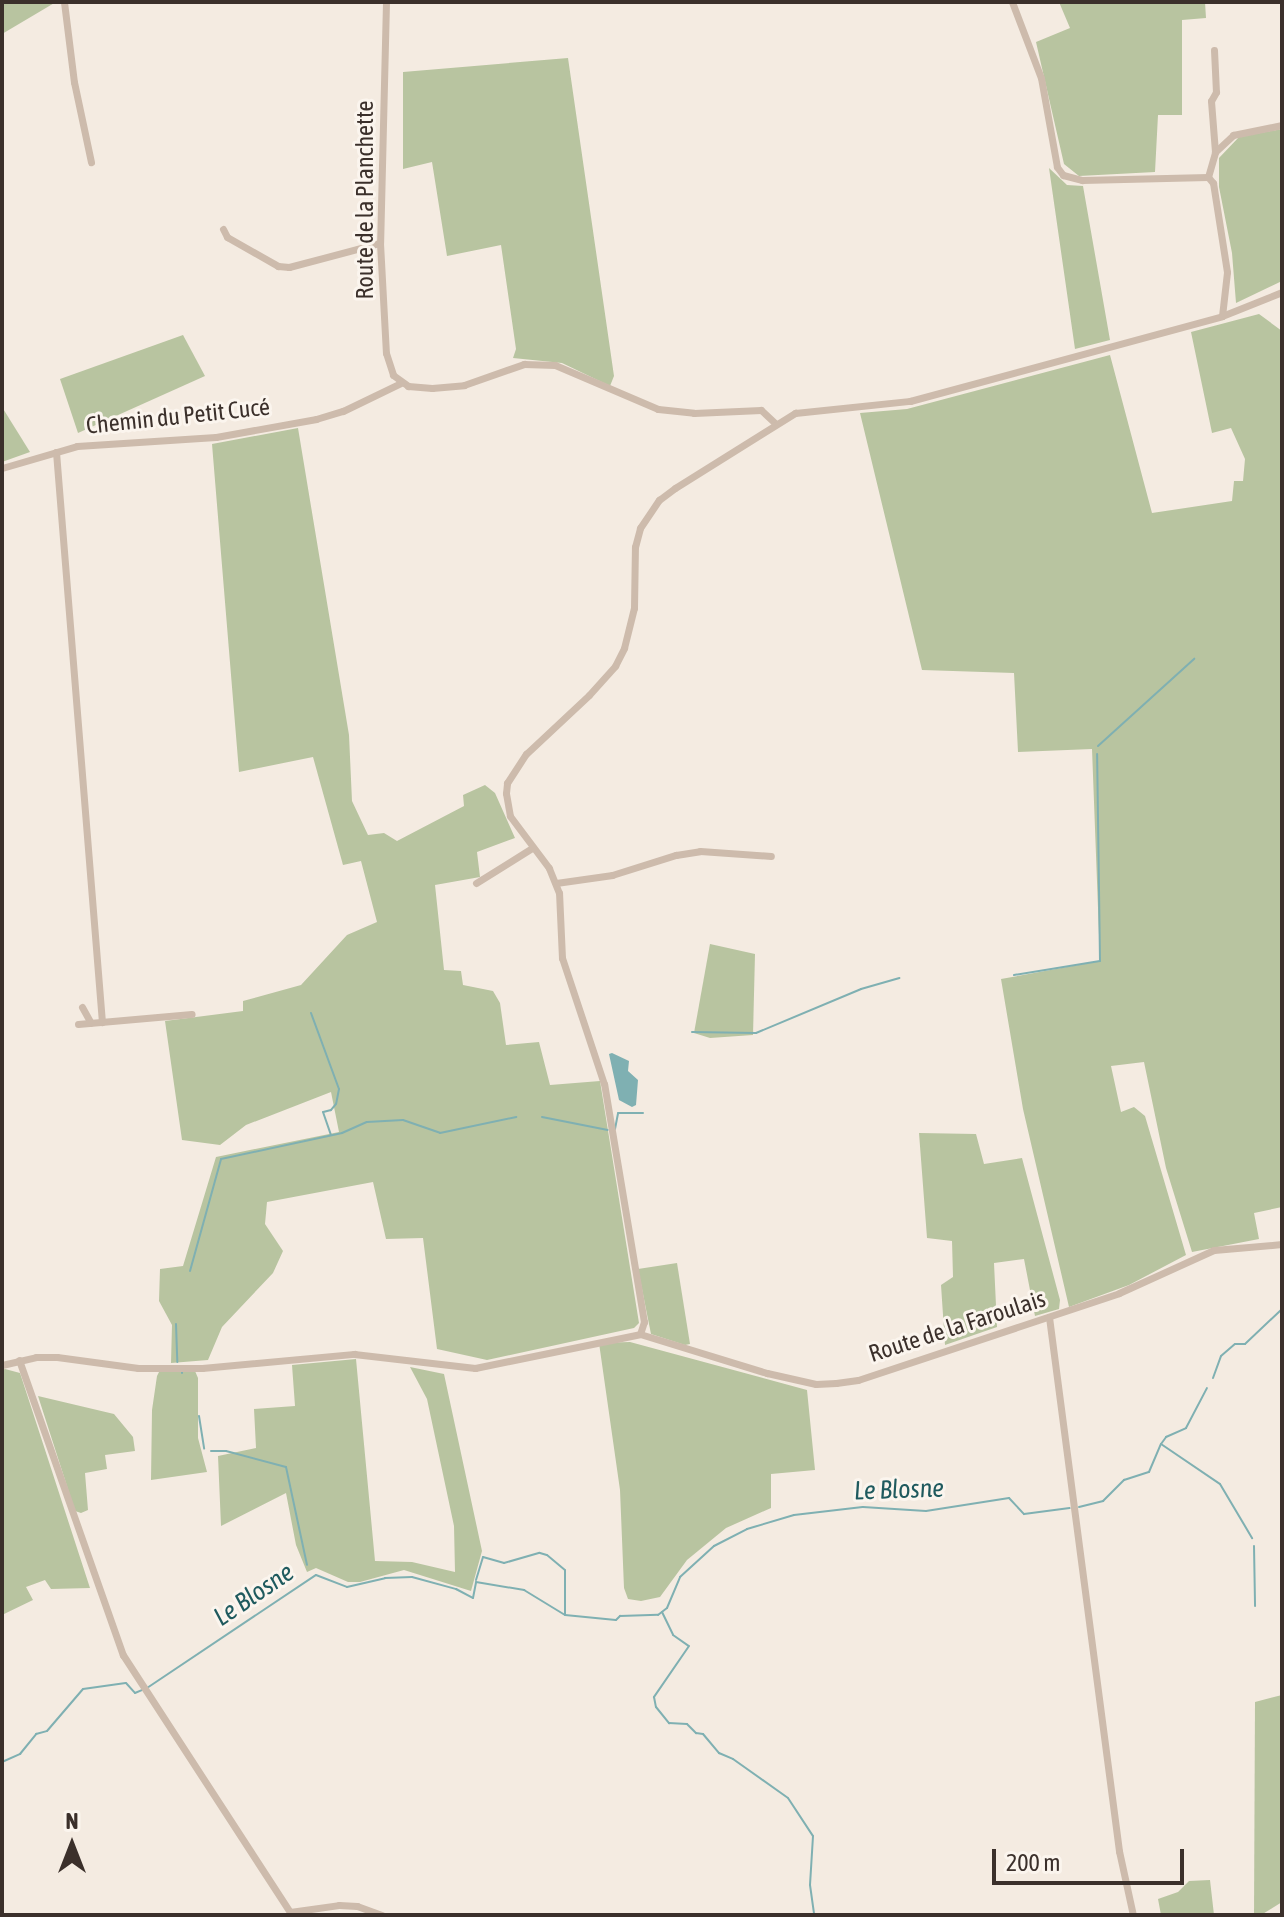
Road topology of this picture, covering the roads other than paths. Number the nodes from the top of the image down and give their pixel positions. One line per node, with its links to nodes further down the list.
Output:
1 (64, 2): 7 (street)
2 (386, 2): 10 (street, Route de la Planchette)
3 (1012, 2): 8 (street)
4 (1214, 50): 6 (street)
5 (1282, 125): 6 (street)
6 (1215, 152): 8 (street)
7 (91, 162)
8 (1208, 177): 12 (street)
9 (223, 229): 10 (street)
10 (380, 243): 13 (street, Route de la Planchette)
11 (1282, 292): 12 (street)
12 (1222, 316): 14 (street)
13 (401, 383): 14 (street); 15 (street, Chemin du Petit Cucé)
14 (775, 423): 17 (street)
15 (56, 452): 16 (street, Chemin du Petit Cucé); 23 (street)
16 (2, 468)
17 (532, 848): 19 (street); 20 (street)
18 (771, 856): 20 (street)
19 (476, 883)
20 (556, 883): 28 (street)
21 (82, 1007): 24 (street)
22 (192, 1014): 23 (street)
23 (102, 1022): 24 (street)
24 (91, 1023): 25 (street)
25 (78, 1024)
26 (1282, 1244): 27 (street, Route de la Faroulais)
27 (1049, 1317): 28 (street, Route de la Faroulais); 33 (street)
28 (640, 1334): 29 (street)
29 (19, 1360): 30 (street); 31 (street)
30 (2, 1365)
31 (291, 1914): 32 (street)
32 (382, 1915)
33 (1133, 1915)

